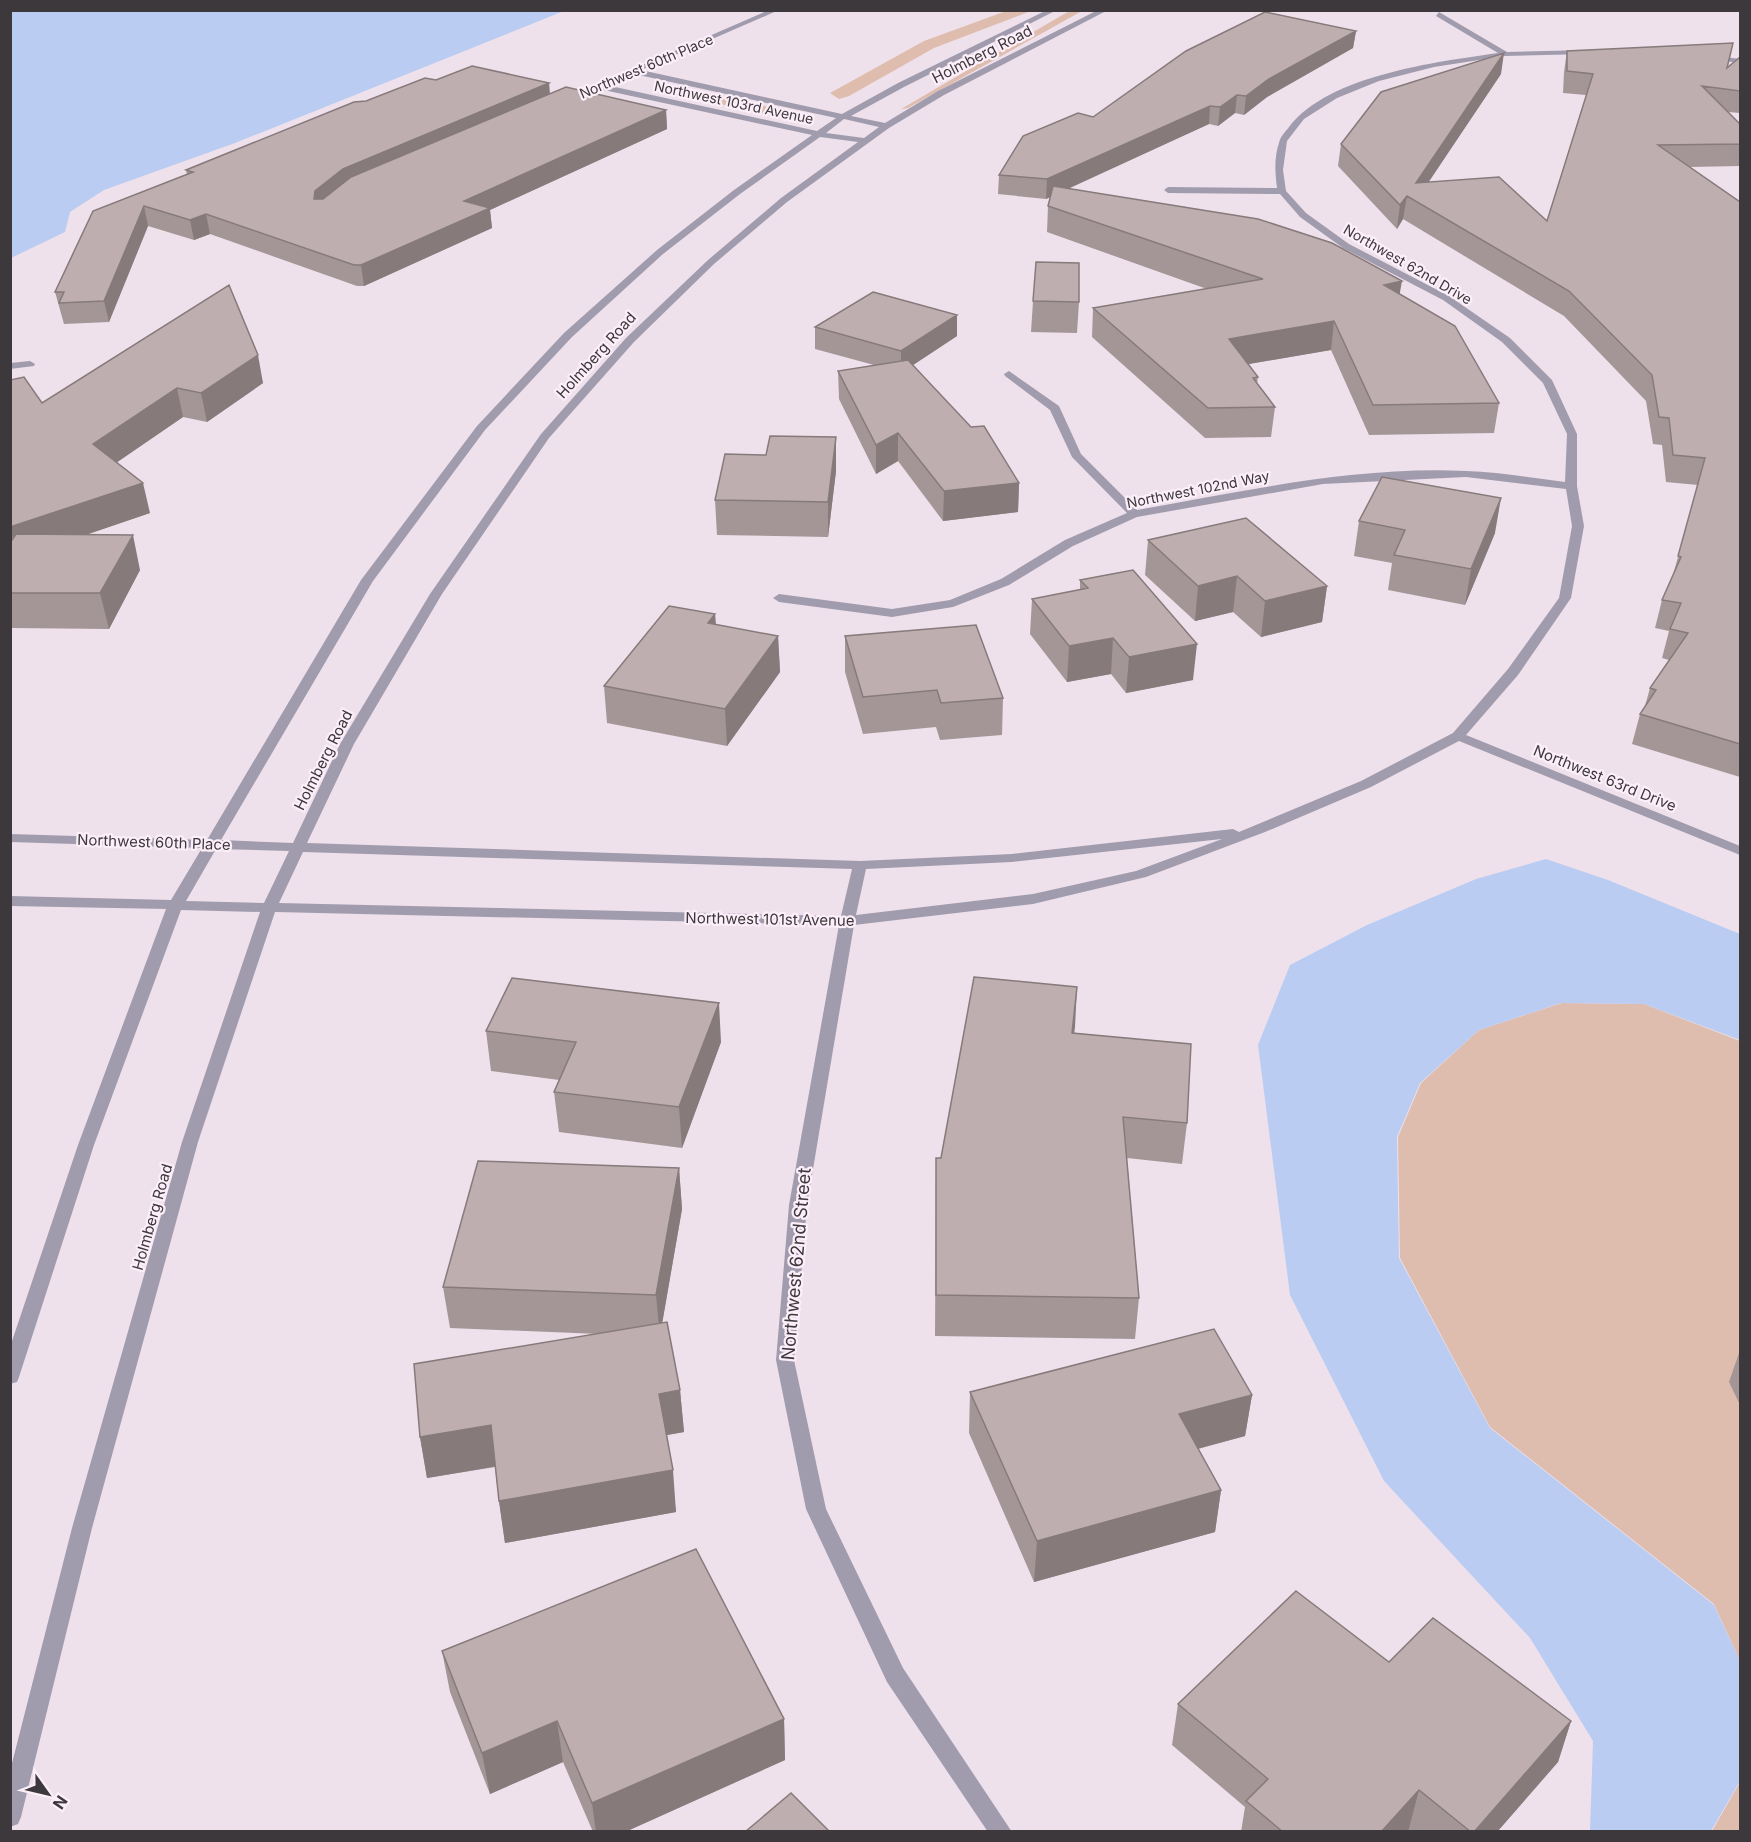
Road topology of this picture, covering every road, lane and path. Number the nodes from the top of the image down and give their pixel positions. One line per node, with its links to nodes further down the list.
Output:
1 (776, 10): 9 (street, Northwest 60th Place)
2 (1053, 10): 12 (street, Holmberg Road)
3 (1105, 10): 13 (street, Holmberg Road)
4 (1439, 14): 6 (street)
5 (1600, 52): 6 (street)
6 (1505, 54): 17 (street)
7 (1701, 56): 8 (street)
8 (1740, 61)
9 (633, 71): 10 (street, Northwest 60th Place); 12 (street, Northwest 103rd Avenue)
10 (598, 86): 11 (street, Northwest 60th Place); 14 (street, Northwest 103rd Avenue)
11 (555, 105)
12 (841, 118): 13 (street, Northwest 103rd Avenue); 14 (street, Holmberg Road)
13 (886, 126): 15 (street, Holmberg Road)
14 (819, 134): 15 (street, Northwest 103rd Avenue); 27 (street, Holmberg Road)
15 (865, 141): 28 (street, Holmberg Road)
16 (1168, 190): 17 (street)
17 (1282, 191): 21 (street, Northwest 62nd Drive)
18 (30, 364): 19 (street)
19 (10, 366)
20 (1009, 374): 22 (street)
21 (1571, 486): 22 (street, Northwest 102nd Way); 24 (street, Northwest 101st Avenue)
22 (1134, 514): 23 (street, Northwest 102nd Way)
23 (779, 598)
24 (1458, 736): 25 (street, Northwest 101st Avenue); 29 (street, Northwest 63rd Drive)
25 (1260, 829): 30 (street, Northwest 101st Avenue); 34 (street, Northwest 101st Avenue)
26 (10, 838): 27 (street, Northwest 60th Place)
27 (211, 843): 28 (street, Northwest 60th Place); 32 (street, Holmberg Road)
28 (298, 846): 30 (street, Northwest 101st Avenue); 33 (street, Holmberg Road)
29 (1740, 850)
30 (860, 865): 34 (street, Northwest 62nd Street)
31 (10, 901): 32 (street)
32 (175, 906): 33 (street); 35 (street, Holmberg Road)
33 (269, 908): 34 (street, Northwest 101st Avenue); 36 (street, Holmberg Road)
34 (847, 921): 37 (street, Northwest 62nd Street)
35 (10, 1377)
36 (10, 1817)
37 (1001, 1832)

